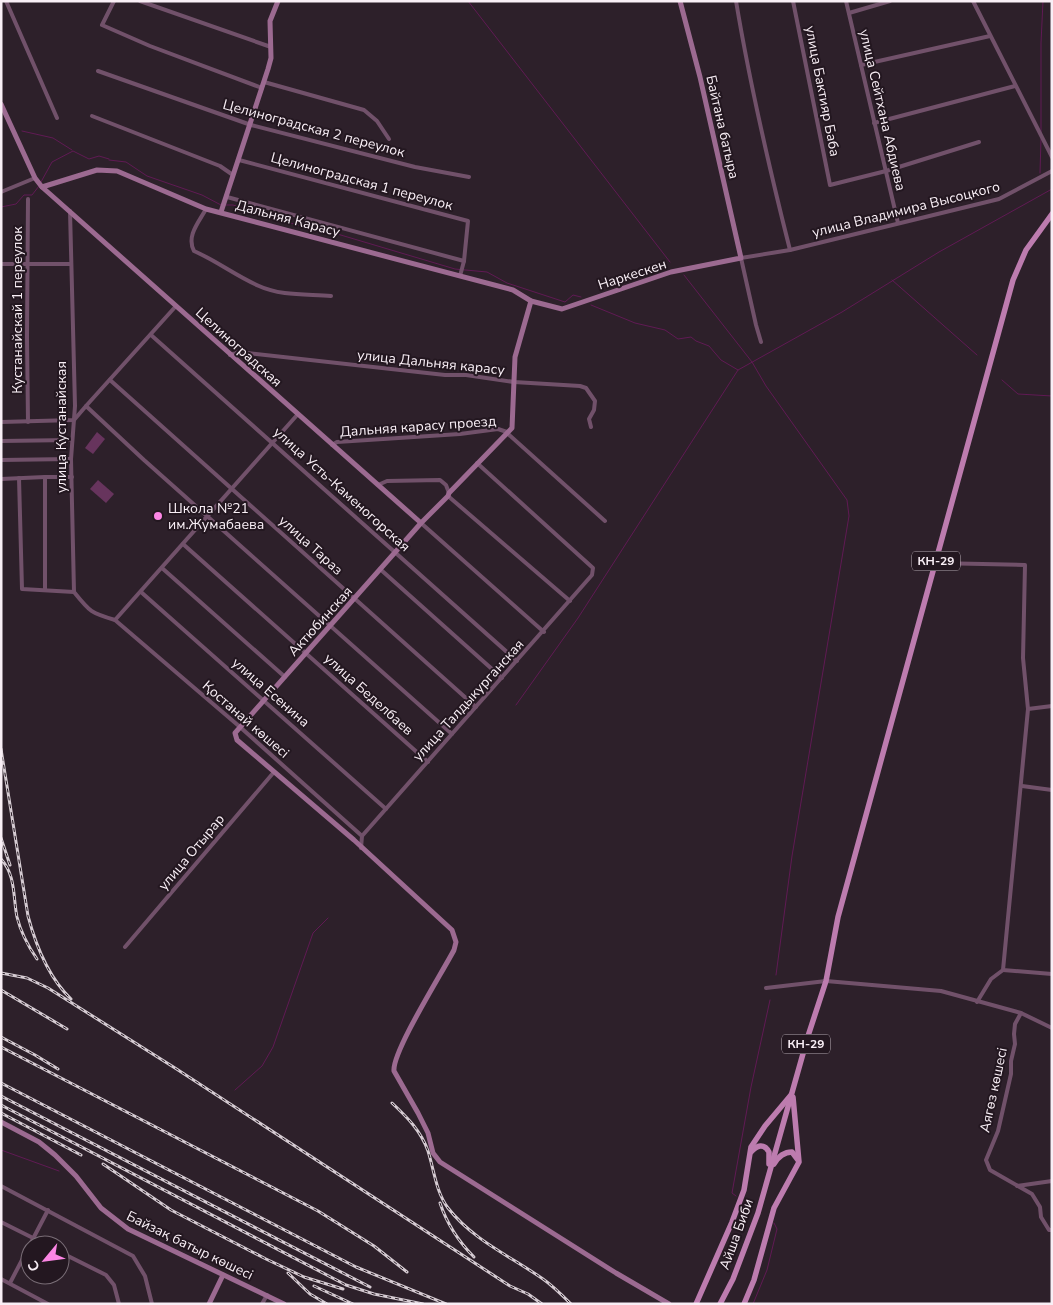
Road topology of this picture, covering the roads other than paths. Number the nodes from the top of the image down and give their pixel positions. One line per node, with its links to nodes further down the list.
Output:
1 (6, 1): 21 (street)
2 (114, 1): 18 (street)
3 (140, 1): 13 (street)
4 (278, 1): 13 (street)
5 (680, 1): 43 (street, Байтана батыра)
6 (736, 1): 42 (street)
7 (793, 1): 28 (street, улица Бактияр Баба)
8 (846, 1): 11 (street, улица Сейтхана Абдиева)
9 (890, 1): 11 (street)
10 (973, 1): 12 (street)
11 (849, 13): 14 (street, улица Сейтхана Абдиева)
12 (990, 36): 14 (street); 17 (street)
13 (271, 47): 16 (street)
14 (861, 65): 22 (street, улица Сейтхана Абдиева)
15 (98, 71): 23 (street, Целиноградская 2 переулок)
16 (264, 82): 18 (street); 24 (street)
17 (1015, 86): 22 (street); 26 (street)
18 (262, 88): 23 (street)
19 (1, 104): 32 (street)
20 (92, 116): 30 (street)
21 (57, 118)
22 (874, 123): 28 (street, улица Сейтхана Абдиева)
23 (251, 125): 27 (street); 31 (street, Целиноградская 2 переулок)
24 (389, 139)
25 (979, 142): 28 (street)
26 (1052, 157)
27 (239, 160): 30 (street); 44 (street, Целиноградская 1 переулок)
28 (886, 171): 41 (street, улица Сейтхана Абдиева)
29 (1052, 171): 41 (street, улица Владимира Высоцкого)
30 (233, 174): 36 (street)
31 (469, 177)
32 (35, 178): 33 (street, Целиноградская); 34 (street)
33 (42, 186): 37 (street, Дальняя Карасу); 39 (street, Целиноградская)
34 (1, 192)
35 (28, 199): 46 (street, Кустанайскай 1 переулок)
36 (226, 200): 38 (street); 44 (street)
37 (206, 209): 38 (street, Дальняя Карасу); 49 (street)
38 (222, 210): 48 (street, Дальняя Карасу)
39 (70, 211): 47 (street, улица Кустанайская); 51 (street, Целиноградская)
40 (1052, 214): 83 (main road, КН-29)
41 (898, 223): 42 (street, улица Владимира Высоцкого)
42 (790, 250): 43 (street, улица Владимира Высоцкого)
43 (742, 258): 50 (street, Наркескен); 53 (street)
44 (464, 262): 48 (street)
45 (1, 264): 46 (street)
46 (28, 264): 47 (street); 61 (street, Кустанайскай 1 переулок)
47 (71, 264): 59 (street, улица Кустанайская)
48 (460, 276): 50 (street, Дальняя Карасу)
49 (332, 296)
50 (531, 301): 56 (street)
51 (176, 306): 52 (street); 54 (street, Целиноградская)
52 (151, 335): 55 (street); 66 (street, улица Усть-Каменогорская)
53 (761, 342)
54 (230, 355): 56 (street, улица Дальняя карасу); 58 (street, Целиноградская)
55 (110, 380): 57 (street); 76 (street, улица Тараз)
56 (514, 382): 62 (street, улица Дальняя карасу); 63 (street)
57 (86, 406): 59 (street); 78 (street)
58 (298, 414): 66 (street); 67 (street, Целиноградская)
59 (74, 420): 61 (street); 65 (street, улица Кустанайская)
60 (1, 422): 61 (street)
61 (28, 422)
62 (591, 427)
63 (507, 433): 67 (street, Дальняя карасу проезд); 70 (street, Актюбинская); 79 (street, Дальняя карасу проезд)
64 (1, 440): 65 (street)
65 (72, 440): 68 (street, улица Кустанайская)
66 (272, 442): 76 (street); 82 (street, улица Усть-Каменогорская)
67 (332, 445): 75 (street, Целиноградская)
68 (71, 459): 69 (street); 73 (street, улица Кустанайская)
69 (1, 460)
70 (477, 463): 77 (street, Актюбинская); 90 (street, улица Талдыкурганская)
71 (45, 477): 72 (street); 73 (street); 86 (street)
72 (19, 478): 74 (street); 86 (street)
73 (72, 478): 87 (street, улица Кустанайская)
74 (1, 479)
75 (378, 485): 77 (street); 80 (street, Целиноградская)
76 (232, 489): 78 (street); 89 (street, улица Тараз)
77 (448, 494): 80 (street, Актюбинская); 90 (street)
78 (208, 516): 81 (street); 92 (street)
79 (605, 521)
80 (421, 523): 82 (street, Актюбинская); 93 (street)
81 (184, 544): 84 (street); 94 (street, улица Беделбаев)
82 (396, 552): 85 (street, Актюбинская); 95 (street, улица Усть-Каменогорская)
83 (935, 563): 101 (street); 114 (main road, КН-29)
84 (162, 568): 88 (street); 96 (street, улица Есенина)
85 (380, 569): 89 (street, Актюбинская); 97 (street)
86 (46, 590): 87 (street)
87 (74, 592): 91 (street)
88 (141, 592): 91 (street); 98 (street, улица Есенина)
89 (354, 599): 92 (street, Актюбинская); 100 (street, улица Тараз)
90 (570, 601): 93 (street, улица Талдыкурганская)
91 (115, 620): 102 (street, Қостанай көшесі)
92 (330, 626): 94 (street, Актюбинская); 103 (street)
93 (544, 632): 95 (street, улица Талдыкурганская)
94 (306, 653): 96 (street, Актюбинская); 104 (street, улица Беделбаев)
95 (517, 661): 97 (street, улица Талдыкурганская)
96 (285, 677): 98 (street, Актюбинская)
97 (502, 678): 100 (street, улица Талдыкурганская)
98 (264, 701): 102 (street, Актюбинская); 108 (street, улица Есенина)
99 (1052, 706): 101 (street)
100 (476, 707): 103 (street, улица Талдыкурганская)
101 (1028, 709): 106 (street)
102 (240, 727): 105 (street, Актюбинская); 109 (street, Қостанай көшесі)
103 (452, 734): 104 (street, улица Талдыкурганская)
104 (428, 762): 108 (street, улица Талдыкурганская)
105 (274, 772): 110 (street); 111 (street, улица Отырар)
106 (1022, 786): 107 (street); 112 (street)
107 (1052, 790)
108 (386, 809): 109 (street, улица Талдыкурганская)
109 (362, 836): 110 (street)
110 (361, 848): 144 (street)
111 (126, 947)
112 (1004, 970): 113 (street); 116 (street)
113 (1052, 974)
114 (826, 981): 115 (street); 116 (street); 119 (main road, КН-29)
115 (766, 988)
116 (977, 1002): 117 (street)
117 (1021, 1013): 118 (street); 126 (street, Аягөз көшесі)
118 (1052, 1028)
119 (793, 1094): 121 (main road); 122 (main road); 123 (main road, КН-29)
120 (1, 1122): 134 (street, Байзақ батыр көшесі)
121 (749, 1154): 123 (main road); 145 (main road)
122 (799, 1162): 123 (main road); 147 (main road)
123 (770, 1170): 146 (main road, Айша Биби / КН-29)
124 (1052, 1181): 126 (street)
125 (1, 1186): 127 (street)
126 (1017, 1186): 129 (street, Аягөз көшесі)
127 (48, 1210): 131 (street); 140 (street)
128 (1, 1222): 130 (street)
129 (1052, 1230)
130 (27, 1235)
131 (35, 1235)
132 (70, 1257): 139 (street)
133 (20, 1264): 136 (street)
134 (224, 1275): 137 (street, Байзақ батыр көшесі); 141 (street)
135 (1, 1279): 136 (street)
136 (10, 1284): 138 (street)
137 (267, 1295): 142 (street); 143 (street, Байзақ батыр көшесі)
138 (48, 1304)
139 (119, 1304)
140 (152, 1304)
141 (208, 1304)
142 (262, 1304)
143 (284, 1304)
144 (669, 1304)
145 (696, 1304)
146 (720, 1304)
147 (744, 1304)

